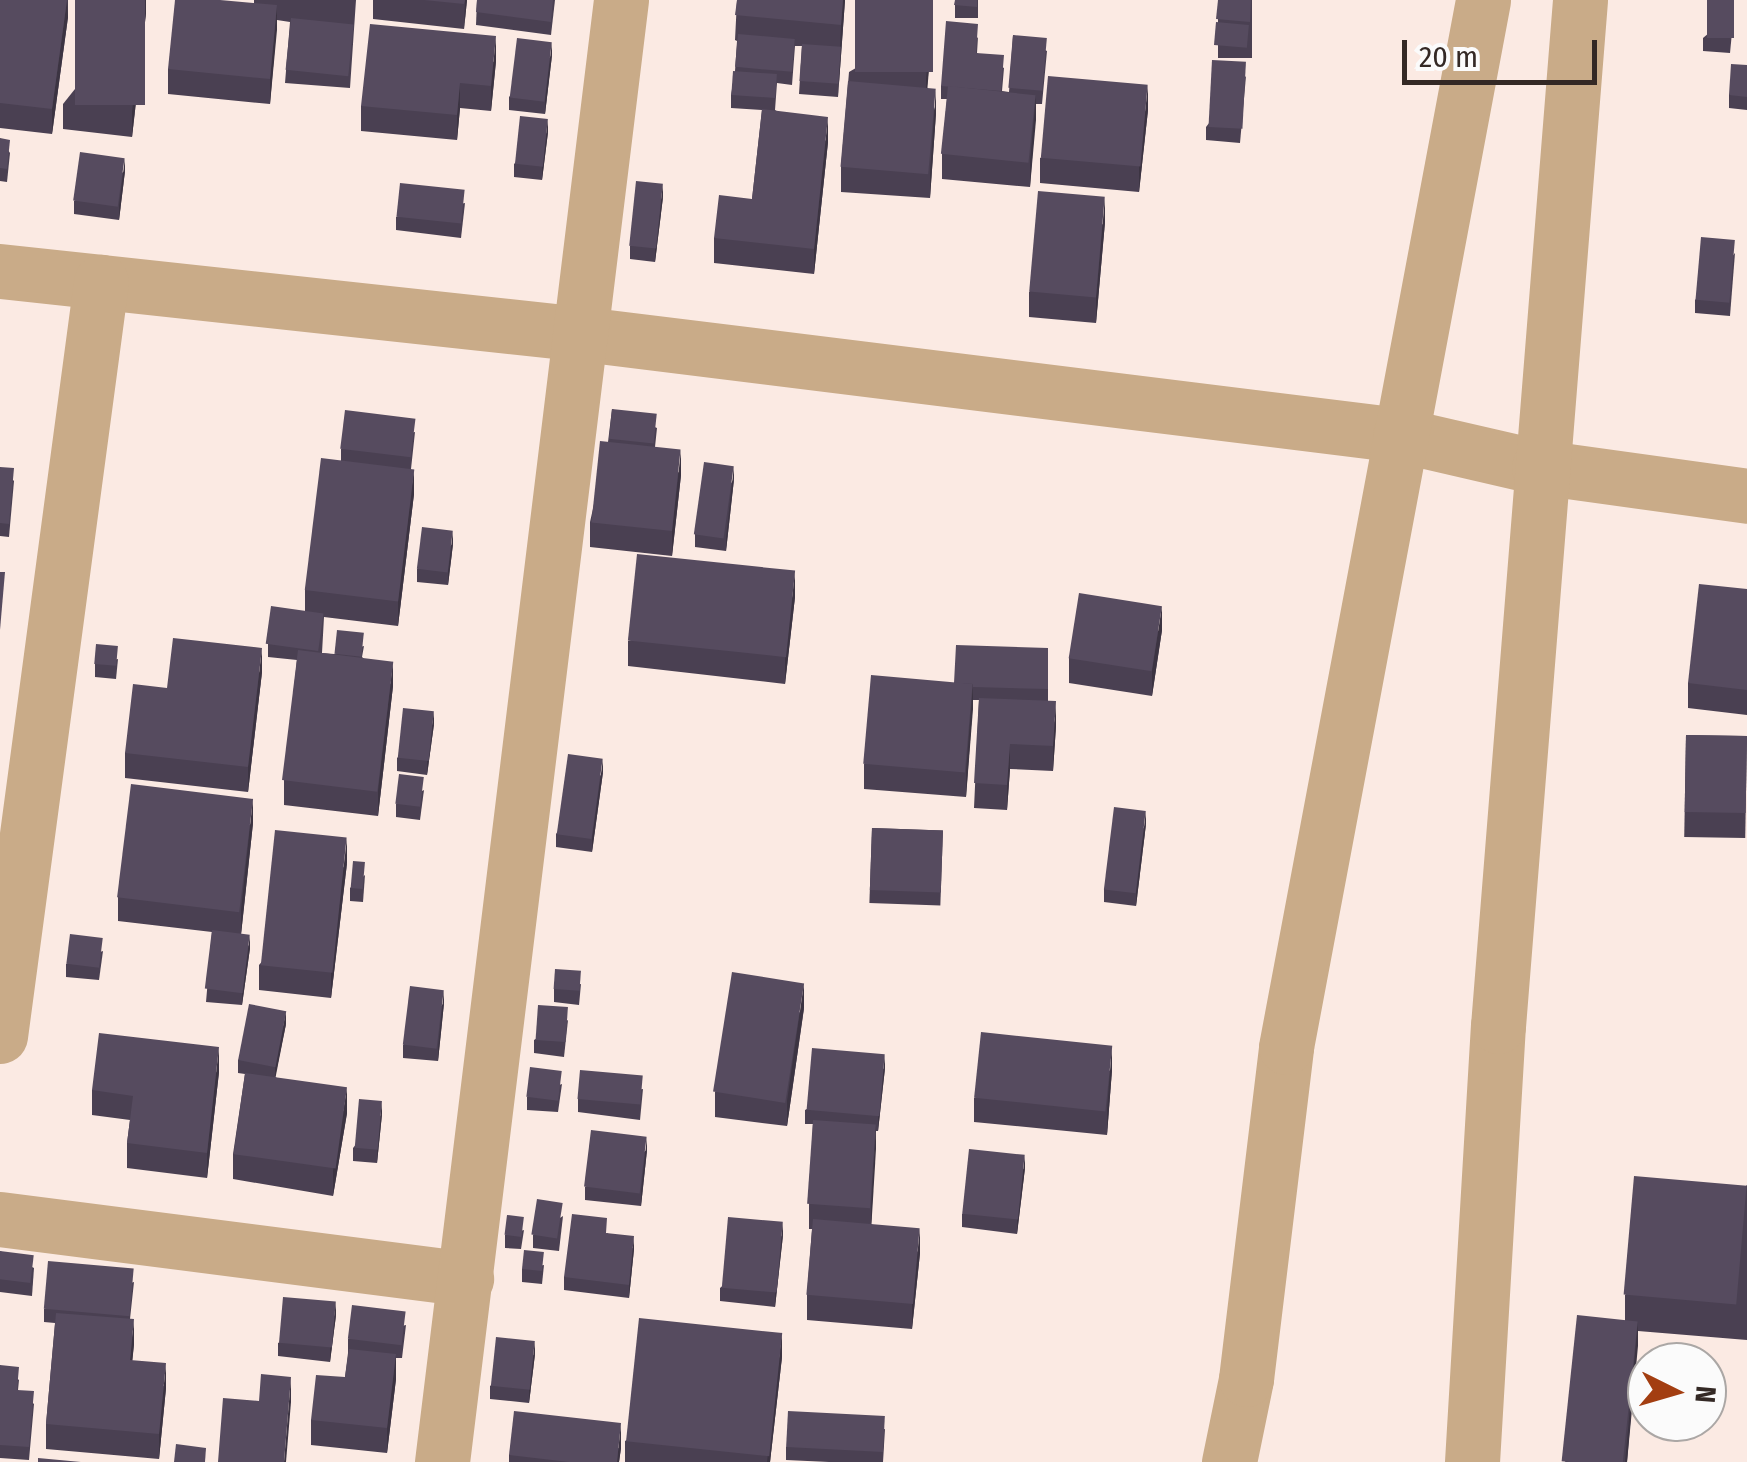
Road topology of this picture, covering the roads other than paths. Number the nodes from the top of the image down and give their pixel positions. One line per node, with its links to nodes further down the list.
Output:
1 (620, 0): 6 (street)
2 (1483, 0): 7 (street)
3 (1580, 0): 8 (street)
4 (0, 271): 5 (street)
5 (101, 282): 6 (street); 10 (street)
6 (583, 334): 7 (street); 12 (street)
7 (1400, 435): 8 (street); 14 (street)
8 (1539, 466): 9 (street); 15 (street)
9 (1747, 496)
10 (0, 1036)
11 (0, 1219): 12 (street)
12 (466, 1279): 13 (street)
13 (442, 1462)
14 (1230, 1462)
15 (1472, 1462)

